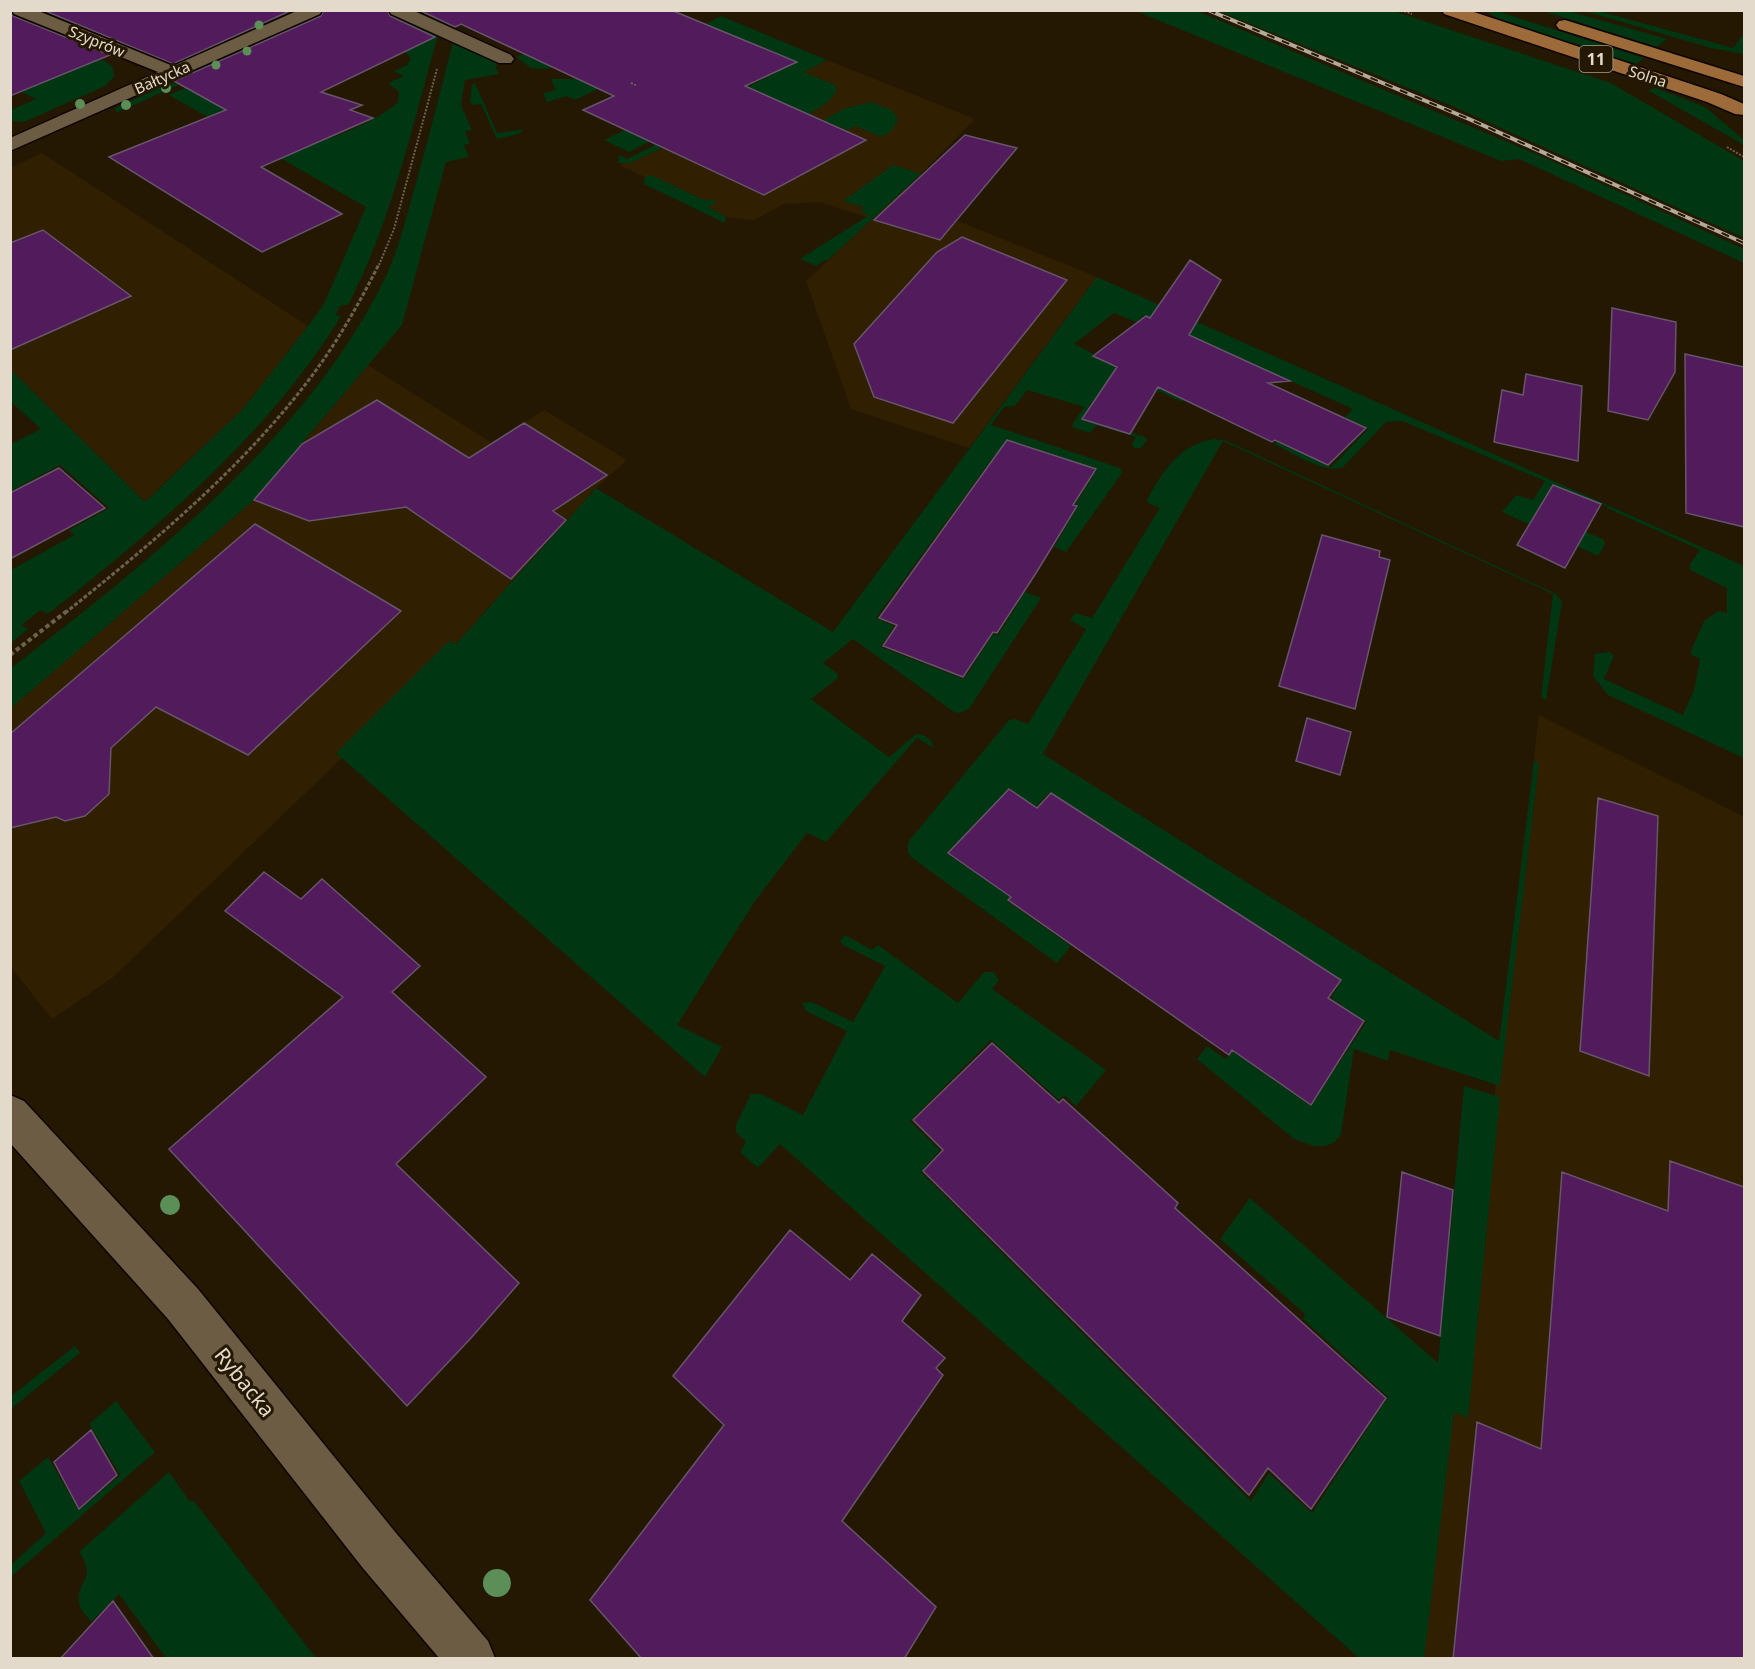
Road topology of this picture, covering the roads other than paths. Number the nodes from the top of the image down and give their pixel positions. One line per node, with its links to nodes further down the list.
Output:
1 (20, 10): 8 (street, Szyprów)
2 (314, 10): 8 (street, Bałtycka)
3 (397, 10): 7 (street)
4 (1450, 10): 5 (main road, Solna / 11)
5 (1471, 14): 10 (main road, Solna / 11)
6 (1553, 21): 9 (main road, Solna / 11)
7 (505, 59)
8 (173, 72): 11 (street, Bałtycka)
9 (1744, 82)
10 (1744, 109)
11 (10, 146)
12 (10, 1114): 13 (street, Rybacka)
13 (471, 1659)

